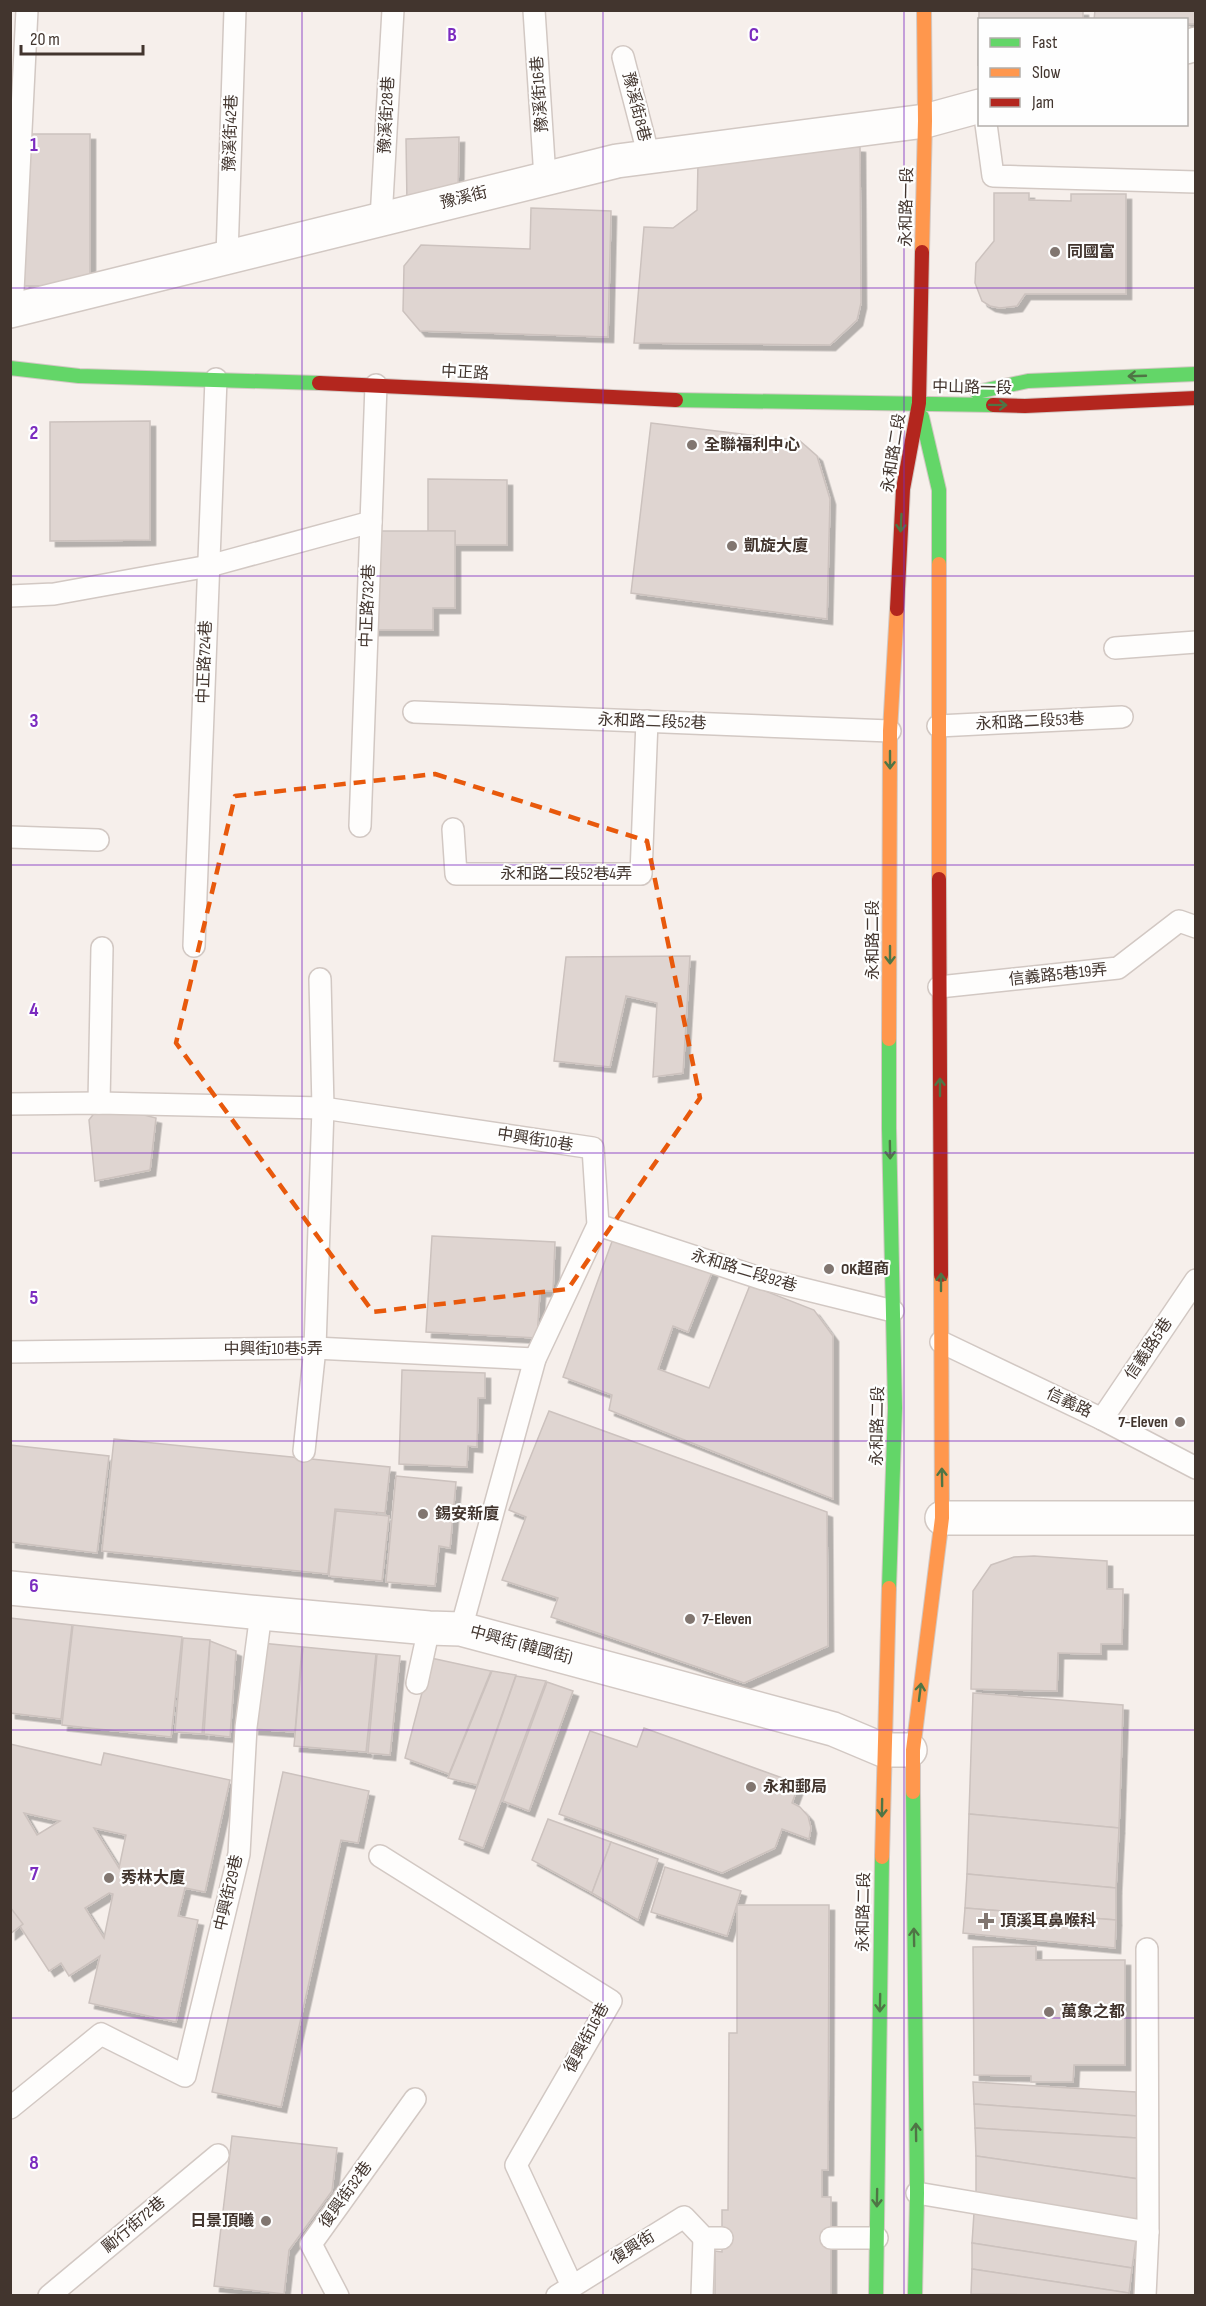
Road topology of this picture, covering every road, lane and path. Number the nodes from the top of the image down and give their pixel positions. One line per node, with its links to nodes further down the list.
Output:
1 (27, 10): 15 (lane)
2 (235, 10): 14 (lane, 豫溪街42巷)
3 (393, 10): 13 (lane, 豫溪街28巷)
4 (534, 10): 11 (lane, 豫溪街16巷)
5 (924, 10): 8 (main road, 永和路一段)
6 (623, 57): 10 (lane, 豫溪街8巷)
7 (978, 107): 8 (street, 豫溪街)
8 (925, 121): 10 (street, 豫溪街); 21 (main road, 永和路一段)
9 (986, 126): 12 (lane)
10 (649, 157): 11 (street, 豫溪街)
11 (545, 178): 13 (street, 豫溪街)
12 (1196, 182)
13 (381, 219): 14 (street, 豫溪街)
14 (227, 256): 15 (street, 豫溪街)
15 (11, 311)
16 (10, 368): 18 (main road, 中正路)
17 (1196, 374): 21 (main road, 中山路一段, one-way to 21)
18 (216, 379): 19 (main road, 中正路); 23 (lane, 中正路724巷)
19 (376, 385): 21 (main road, 中正路); 22 (lane, 中正路732巷)
20 (1196, 398): 21 (main road, 中山路一段, one-way to 20)
21 (919, 403): 30 (main road, 永和路二段); 31 (main road, 永和路二段, one-way to 31)
22 (371, 522): 23 (lane); 32 (lane, 中正路732巷)
23 (208, 566): 24 (lane); 37 (lane, 中正路724巷)
24 (10, 596)
25 (1196, 642): 26 (lane)
26 (1115, 648)
27 (414, 712): 29 (lane, 永和路二段52巷)
28 (1122, 717): 30 (lane, 永和路二段53巷)
29 (647, 722): 31 (lane, 永和路二段52巷); 33 (lane, 永和路二段52巷4弄)
30 (938, 726): 40 (main road, 永和路二段)
31 (890, 731): 46 (main road, 永和路二段, one-way to 46)
32 (360, 826)
33 (453, 829)
34 (10, 837): 35 (lane)
35 (98, 840)
36 (1196, 927): 40 (lane, 信義路5巷19弄)
37 (194, 946)
38 (102, 948): 41 (lane)
39 (320, 979): 43 (lane)
40 (939, 987): 47 (main road, 永和路二段, one-way to 40)
41 (99, 1103): 42 (lane, 中興街10巷); 43 (lane, 中興街10巷)
42 (10, 1104)
43 (323, 1108): 44 (lane, 中興街10巷); 48 (lane)
44 (598, 1225): 46 (lane, 永和路二段92巷); 50 (lane, 中興街10巷)
45 (1196, 1280): 51 (lane, 信義路5巷)
46 (893, 1311): 61 (main road, 永和路二段)
47 (941, 1342): 51 (lane, 信義路); 54 (main road, 永和路二段, one-way to 47)
48 (315, 1348): 49 (lane, 中興街10巷5弄); 50 (lane, 中興街10巷5弄); 52 (lane)
49 (10, 1352)
50 (536, 1359): 59 (lane, 中興街10巷)
51 (1102, 1419): 53 (lane, 信義路)
52 (304, 1450)
53 (1196, 1468)
54 (942, 1518): 55 (street); 61 (main road, 永和路二段, one-way to 54)
55 (1196, 1518)
56 (10, 1588): 57 (street, 中興街 (韓國街))
57 (261, 1613): 58 (street, 中興街 (韓國街)); 65 (lane, 中興街29巷)
58 (429, 1628): 59 (street, 中興街 (韓國街)); 60 (lane)
59 (461, 1629): 61 (street, 中興街 (韓國街))
60 (417, 1683)
61 (898, 1750): 67 (main road, 永和路二段, one-way to 61); 70 (main road, 永和路二段, one-way to 70)
62 (380, 1856): 71 (lane, 復興街16巷)
63 (1147, 1948): 68 (lane)
64 (415, 2099): 73 (lane, 復興街32巷)
65 (10, 2108)
66 (218, 2155): 72 (lane, 勵行街72巷)
67 (917, 2193): 68 (lane); 76 (main road, 永和路二段)
68 (1148, 2232): 77 (lane)
69 (831, 2238): 70 (lane)
70 (877, 2238): 75 (main road, 永和路二段)
71 (565, 2291): 74 (lane, 復興街)
72 (49, 2295)
73 (339, 2295)
74 (702, 2295)
75 (876, 2295)
76 (915, 2295)
77 (1145, 2295)

